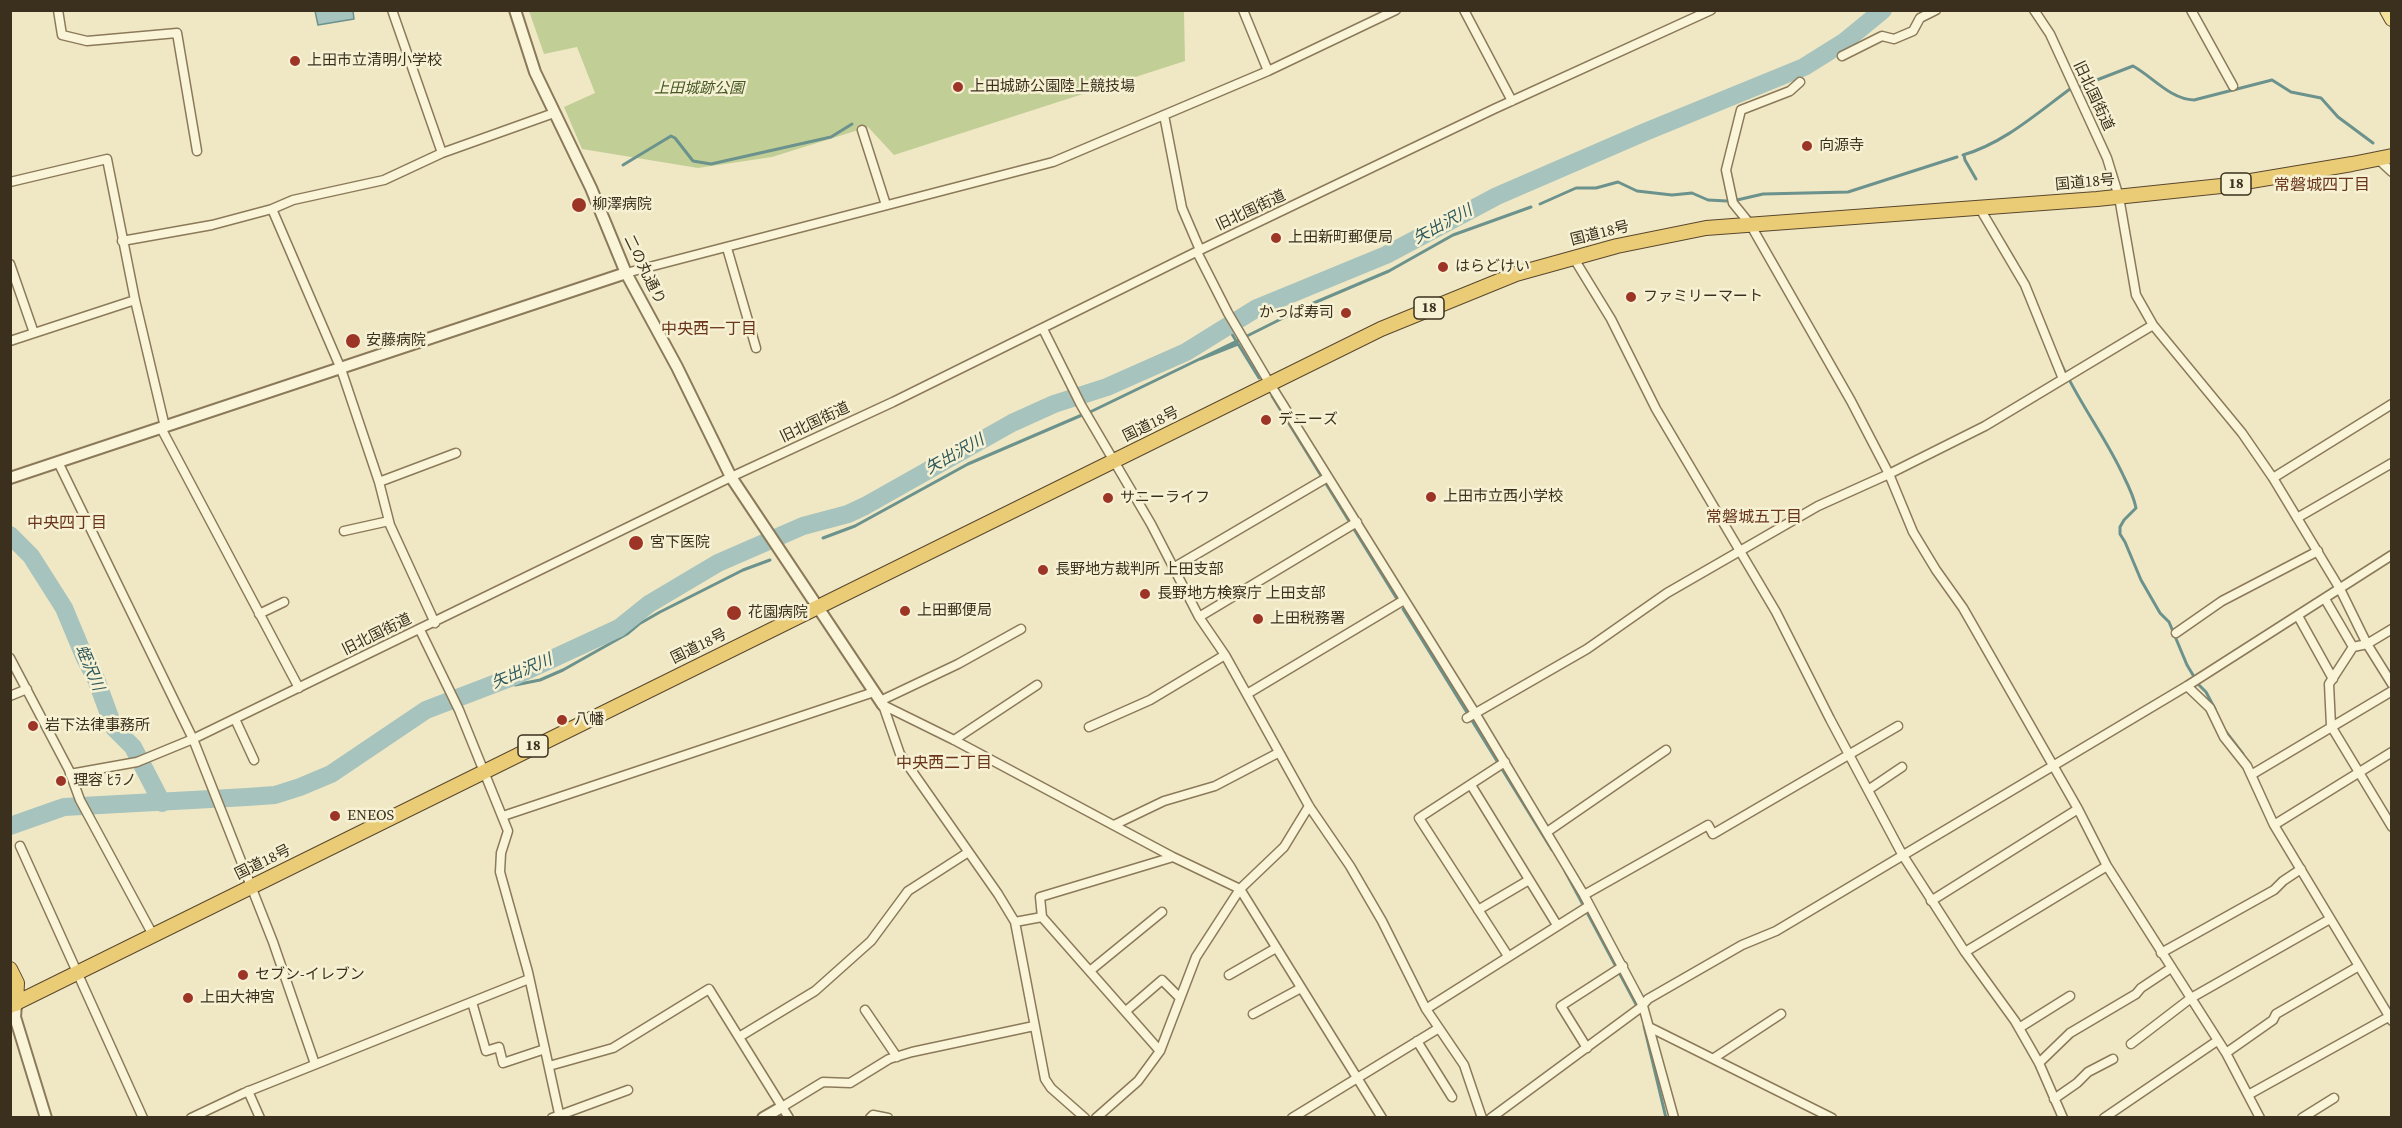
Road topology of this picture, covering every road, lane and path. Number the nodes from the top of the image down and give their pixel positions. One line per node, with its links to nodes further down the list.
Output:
1 (58, 10): 21 (street)
2 (392, 10): 22 (street)
3 (515, 10): 18 (street, 二の丸通り)
4 (1243, 10): 14 (street)
5 (1396, 10): 14 (street)
6 (1464, 10): 17 (street)
7 (1711, 10): 17 (street)
8 (1936, 10): 13 (street)
9 (2034, 10): 26 (street, 旧北国街道)
10 (2191, 10): 16 (street)
11 (2386, 10): 12 (main road)
12 (2391, 19)
13 (1842, 56)
14 (1268, 71): 19 (street)
15 (1800, 82): 30 (street)
16 (2233, 86)
17 (1512, 100): 33 (street, 旧北国街道)
18 (554, 113): 22 (street); 36 (street, 二の丸通り)
19 (1164, 115): 27 (street); 33 (street)
20 (862, 130): 27 (street)
21 (198, 151)
22 (442, 153): 29 (street)
23 (2385, 157): 24 (street); 26 (highway, 国道18号 / 18)
24 (2391, 172)
25 (10, 182): 31 (street)
26 (2119, 197): 28 (highway, 国道18号 / 18); 38 (street, 旧北国街道)
27 (886, 205): 32 (street)
28 (1979, 207): 30 (highway, 国道18号 / 18); 44 (street)
29 (272, 209): 31 (street); 43 (street)
30 (1750, 224): 34 (highway, 国道18号 / 18); 52 (street)
31 (122, 242): 37 (street)
32 (727, 248): 36 (street); 42 (street)
33 (1198, 251): 39 (street, 旧北国街道); 45 (street)
34 (1573, 257): 45 (highway, 国道18号 / 18); 62 (street)
35 (10, 264): 40 (street)
36 (626, 273): 43 (street); 53 (street, 二の丸通り)
37 (135, 300): 40 (street); 47 (street)
38 (2153, 325): 44 (street); 56 (street, 旧北国街道)
39 (1043, 329): 50 (street); 53 (street, 旧北国街道)
40 (34, 333): 41 (street)
41 (10, 341)
42 (756, 348)
43 (341, 369): 47 (street); 57 (street)
44 (2063, 379): 52 (street)
45 (1270, 384): 50 (highway, 国道18号 / 18); 54 (street)
46 (2391, 404): 56 (street)
47 (163, 427): 49 (street); 71 (street)
48 (456, 453): 57 (street)
49 (58, 462): 55 (street); 98 (street)
50 (1113, 462): 65 (street); 70 (highway, 国道18号 / 18)
51 (2391, 463): 58 (street)
52 (1889, 474): 62 (street); 106 (street)
53 (731, 477): 70 (street, 二の丸通り); 74 (street, 旧北国街道)
54 (1328, 477): 60 (street); 65 (street)
55 (10, 478)
56 (2273, 478): 58 (street, 旧北国街道)
57 (379, 482): 59 (street)
58 (2297, 518): 63 (street, 旧北国街道)
59 (389, 520): 61 (street); 74 (street)
60 (1357, 522): 68 (street); 73 (street)
61 (344, 531)
62 (1742, 551): 93 (street); 103 (street)
63 (2318, 551): 66 (street, 旧北国街道); 78 (street)
64 (2391, 555): 66 (street)
65 (1173, 568): 73 (street)
66 (2340, 589): 67 (street); 79 (street, 旧北国街道)
67 (2325, 599): 72 (street); 80 (street)
68 (1404, 600): 90 (street); 93 (street)
69 (284, 602): 71 (street)
70 (816, 608): 92 (street); 108 (highway, 国道18号 / 18)
71 (259, 614): 87 (street)
72 (2298, 616): 83 (street); 86 (street)
73 (1199, 617): 81 (street)
74 (435, 623): 77 (street, 旧北国街道)
75 (1021, 629): 92 (street)
76 (2391, 629): 79 (street)
77 (420, 630): 87 (street, 旧北国街道); 108 (street)
78 (2176, 633)
79 (2367, 644): 80 (street); 84 (street, 旧北国街道)
80 (2354, 647): 83 (street)
81 (1225, 655): 90 (street); 97 (street)
82 (10, 658): 88 (street)
83 (2333, 679): 96 (street)
84 (2391, 684)
85 (1037, 685): 99 (street)
86 (2187, 686): 106 (street); 111 (street)
87 (299, 688): 94 (street, 旧北国街道)
88 (27, 689): 91 (street); 110 (street)
89 (2391, 691): 96 (street)
90 (1246, 694): 102 (street)
91 (10, 696)
92 (879, 700): 99 (street); 116 (street); 122 (street)
93 (1471, 716): 105 (street)
94 (235, 719): 98 (street, 旧北国街道); 104 (street)
95 (1898, 726): 103 (street)
96 (2331, 726): 109 (street); 111 (street)
97 (1089, 728)
98 (193, 739): 110 (street, 旧北国街道); 128 (street)
99 (954, 740): 117 (street)
100 (1666, 750): 120 (street)
101 (2391, 752): 109 (street)
102 (1278, 753): 114 (street); 117 (street)
103 (1851, 755): 113 (street); 130 (street)
104 (254, 760)
105 (1505, 762): 112 (street); 120 (street)
106 (2052, 765): 115 (street); 123 (street)
107 (1902, 767): 113 (street)
108 (483, 771): 116 (street); 128 (highway, 国道18号 / 18)
109 (2358, 773): 118 (street); 119 (street)
110 (70, 774): 139 (street)
111 (2251, 775): 118 (street)
112 (1471, 785): 127 (street); 133 (street)
113 (1868, 790): 123 (street)
114 (1309, 806): 129 (street); 159 (street)
115 (2078, 809): 125 (street); 131 (street)
116 (503, 816): 151 (street)
117 (1114, 825): 124 (street)
118 (2274, 825): 126 (street)
119 (2391, 827)
120 (1547, 832): 130 (street)
121 (20, 846): 149 (street)
122 (967, 853): 137 (street); 169 (street)
123 (1902, 854): 131 (street); 158 (street)
124 (1173, 857): 129 (street); 135 (street)
125 (2107, 866): 141 (street); 142 (street)
126 (2301, 869): 136 (street); 142 (street)
127 (1529, 880): 133 (street); 138 (street)
128 (251, 887): 139 (highway, 国道18号 / 18); 181 (street)
129 (1240, 889): 140 (street); 154 (street)
130 (1584, 895): 132 (street)
131 (1931, 901): 141 (street)
132 (1589, 906): 138 (street); 144 (street)
133 (1478, 909): 143 (street)
134 (1162, 912): 148 (street)
135 (1042, 917): 137 (street); 148 (street)
136 (2330, 919): 145 (street); 155 (street)
137 (1015, 922): 165 (street)
138 (1557, 925): 143 (street)
139 (153, 934): 149 (highway, 国道18号 / 18)
140 (1276, 948): 150 (street); 152 (street)
141 (1965, 952): 168 (street)
142 (2161, 953): 146 (street)
143 (1508, 956): 159 (street)
144 (1623, 966): 158 (street); 173 (street)
145 (2359, 966): 164 (street); 176 (street)
146 (2171, 968): 155 (street); 180 (street)
147 (10, 969): 157 (highway)
148 (1091, 970): 161 (street)
149 (78, 973): 157 (highway, 国道18号 / 18); 195 (street)
150 (1229, 975)
151 (530, 979): 156 (street); 174 (street)
152 (1301, 988): 162 (street); 183 (street)
153 (2070, 996): 168 (street)
154 (1180, 998): 161 (street); 175 (street)
155 (2191, 998): 171 (street); 172 (street)
156 (472, 1002): 174 (street); 181 (street)
157 (13, 1005): 194 (street)
158 (1643, 1006): 167 (street); 173 (street)
159 (1426, 1009): 166 (street)
160 (865, 1010): 177 (street)
161 (1126, 1011): 175 (street)
162 (1253, 1014)
163 (1781, 1014): 178 (street)
164 (2390, 1017): 186 (street)
165 (1034, 1026): 177 (street); 192 (street)
166 (1439, 1028): 170 (street); 205 (street)
167 (1651, 1028): 178 (street); 207 (street)
168 (2019, 1028): 180 (street)
169 (739, 1037): 182 (street); 190 (street)
170 (1417, 1041): 183 (street); 187 (street)
171 (2217, 1041): 176 (street); 211 (street)
172 (2131, 1044)
173 (1587, 1047): 206 (street)
174 (545, 1049): 182 (street)
175 (1160, 1050): 202 (street)
176 (2226, 1053): 186 (street)
177 (897, 1057): 190 (street)
178 (1714, 1058): 191 (street)
179 (2113, 1059): 189 (street)
180 (2039, 1063): 189 (street)
181 (315, 1064): 185 (street)
182 (549, 1066): 193 (street)
183 (1358, 1077): 203 (street); 204 (street)
184 (628, 1090): 193 (street)
185 (248, 1091): 196 (street); 197 (street)
186 (2248, 1095): 212 (street)
187 (1452, 1097)
188 (2334, 1098): 213 (street)
189 (2054, 1099): 210 (street)
190 (782, 1107): 198 (street); 199 (street)
191 (1818, 1111): 208 (street); 209 (street)
192 (1080, 1116)
193 (557, 1117)
194 (46, 1118)
195 (143, 1118)
196 (191, 1118)
197 (260, 1118)
198 (764, 1118)
199 (789, 1118)
200 (870, 1118): 201 (street)
201 (888, 1118)
202 (1096, 1118)
203 (1292, 1118)
204 (1382, 1118)
205 (1482, 1118)
206 (1491, 1118)
207 (1674, 1118)
208 (1810, 1118)
209 (1832, 1118)
210 (2063, 1118)
211 (2104, 1118)
212 (2260, 1118)
213 (2302, 1118)

